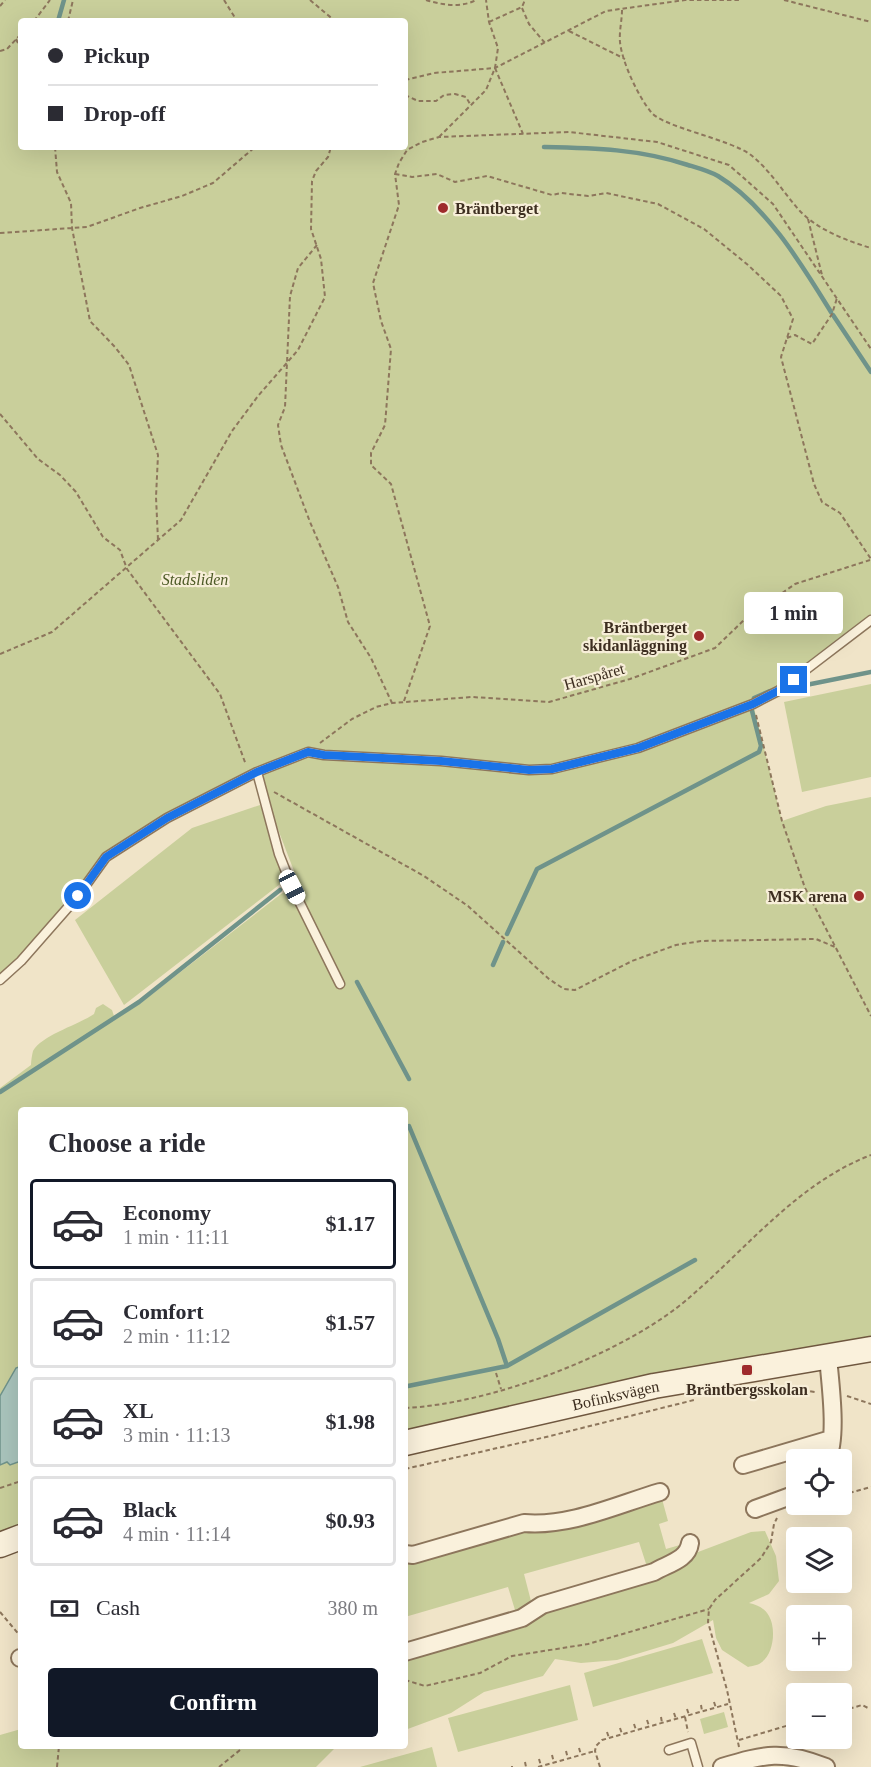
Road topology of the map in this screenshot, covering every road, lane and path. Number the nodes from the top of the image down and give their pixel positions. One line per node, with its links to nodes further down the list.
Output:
1 (5, 0): 12 (path)
2 (50, 0): 15 (path)
3 (73, 0): 16 (path)
4 (224, 0): 17 (path)
5 (310, 0): 18 (path)
6 (426, 0): 7 (path)
7 (476, 0)
8 (486, 0): 19 (path)
9 (525, 0): 13 (path)
10 (740, 0): 14 (path)
11 (784, 0): 20 (path)
12 (0, 6)
13 (522, 7): 19 (path); 24 (path)
14 (622, 10): 21 (path); 26 (path)
15 (36, 18)
16 (69, 18)
17 (235, 18)
18 (331, 18)
19 (489, 22): 27 (path)
20 (871, 22)
21 (568, 31): 24 (path); 26 (path)
22 (16, 39): 23 (path); 25 (path)
23 (18, 43)
24 (545, 43): 27 (path)
25 (0, 51)
26 (625, 59): 39 (path)
27 (495, 68): 28 (path); 30 (path); 31 (path)
28 (408, 79)
29 (408, 96): 30 (path)
30 (471, 105): 32 (path)
31 (523, 134): 32 (path); 44 (path)
32 (439, 136): 33 (path)
33 (408, 149)
34 (55, 150): 40 (path)
35 (252, 150): 40 (path)
36 (330, 150): 42 (path)
37 (407, 150): 38 (path)
38 (395, 174): 46 (path); 55 (path)
39 (808, 218): 43 (path); 44 (path)
40 (72, 228): 41 (path); 50 (path)
41 (0, 233)
42 (316, 245): 48 (path); 48 (path)
43 (871, 248)
44 (822, 277): 45 (path)
45 (837, 298): 46 (path); 47 (path)
46 (787, 338): 51 (path)
47 (871, 349)
48 (287, 363): 50 (path); 56 (path)
49 (0, 414): 52 (path)
50 (158, 541): 52 (path)
51 (871, 559): 55 (path, Harspåret)
52 (127, 569): 54 (path); 59 (path)
53 (871, 621): 57 (lane)
54 (0, 654)
55 (404, 701): 56 (path, Harspåret)
56 (392, 703): 58 (path, Harspåret)
57 (753, 704): 58 (lane); 60 (path)
58 (308, 752): 59 (lane)
59 (253, 774): 60 (path); 61 (lane); 62 (lane)
60 (835, 947): 63 (path)
61 (0, 980)
62 (340, 984)
63 (871, 1016)
64 (871, 1155): 69 (path)
65 (871, 1349): 66 (street, Bofinksvägen)
66 (828, 1357): 70 (street); 75 (street, Bofinksvägen)
67 (496, 1373): 69 (path)
68 (769, 1386): 70 (path)
69 (501, 1389): 73 (path)
70 (831, 1393): 72 (path); 74 (street)
71 (698, 1398): 78 (path)
72 (871, 1404)
73 (408, 1408)
74 (831, 1439): 76 (street); 77 (street)
75 (408, 1442)
76 (830, 1449)
77 (743, 1465)
78 (408, 1468)
79 (18, 1482): 81 (path)
80 (871, 1487): 83 (path)
81 (0, 1488)
82 (660, 1492): 90 (street)
83 (852, 1492)
84 (786, 1498): 85 (street)
85 (755, 1509)
86 (779, 1514): 91 (path)
87 (18, 1539): 89 (street)
88 (690, 1542): 94 (street)
89 (0, 1545)
90 (408, 1554)
91 (709, 1610): 95 (path); 97 (path)
92 (0, 1612): 93 (path)
93 (18, 1633)
94 (408, 1651)
95 (408, 1681)
96 (714, 1702): 99 (path)
97 (729, 1704): 99 (path); 119 (path)
98 (700, 1705): 103 (path)
99 (716, 1708): 103 (path)
100 (852, 1708): 102 (path)
101 (687, 1709): 105 (path)
102 (870, 1709)
103 (702, 1711): 105 (path)
104 (674, 1713): 108 (path)
105 (689, 1715): 106 (path)
106 (684, 1716): 108 (path); 120 (path)
107 (661, 1717): 110 (path)
108 (676, 1719): 110 (path)
109 (647, 1720): 112 (path)
110 (662, 1723): 112 (path)
111 (634, 1724): 115 (path)
112 (649, 1726): 115 (path)
113 (786, 1726): 119 (path)
114 (620, 1728): 117 (path)
115 (636, 1730): 117 (path)
116 (607, 1732): 118 (path)
117 (622, 1734): 118 (path)
118 (609, 1738): 126 (path)
119 (737, 1740): 131 (path)
120 (691, 1743): 124 (lane); 140 (lane)
121 (579, 1748): 128 (path)
122 (59, 1749): 135 (path)
123 (241, 1749): 136 (path)
124 (669, 1750)
125 (566, 1751): 130 (path)
126 (595, 1751): 128 (path); 139 (path)
127 (552, 1755): 133 (path)
128 (581, 1755): 130 (path)
129 (538, 1759): 138 (path)
130 (568, 1759): 133 (path)
131 (742, 1761): 141 (street); 142 (street)
132 (525, 1762): 137 (path)
133 (554, 1763): 134 (path)
134 (548, 1766): 138 (path)
135 (57, 1767)
136 (219, 1767)
137 (526, 1767)
138 (539, 1767)
139 (600, 1767)
140 (698, 1767)
141 (722, 1767)
142 (826, 1767)

